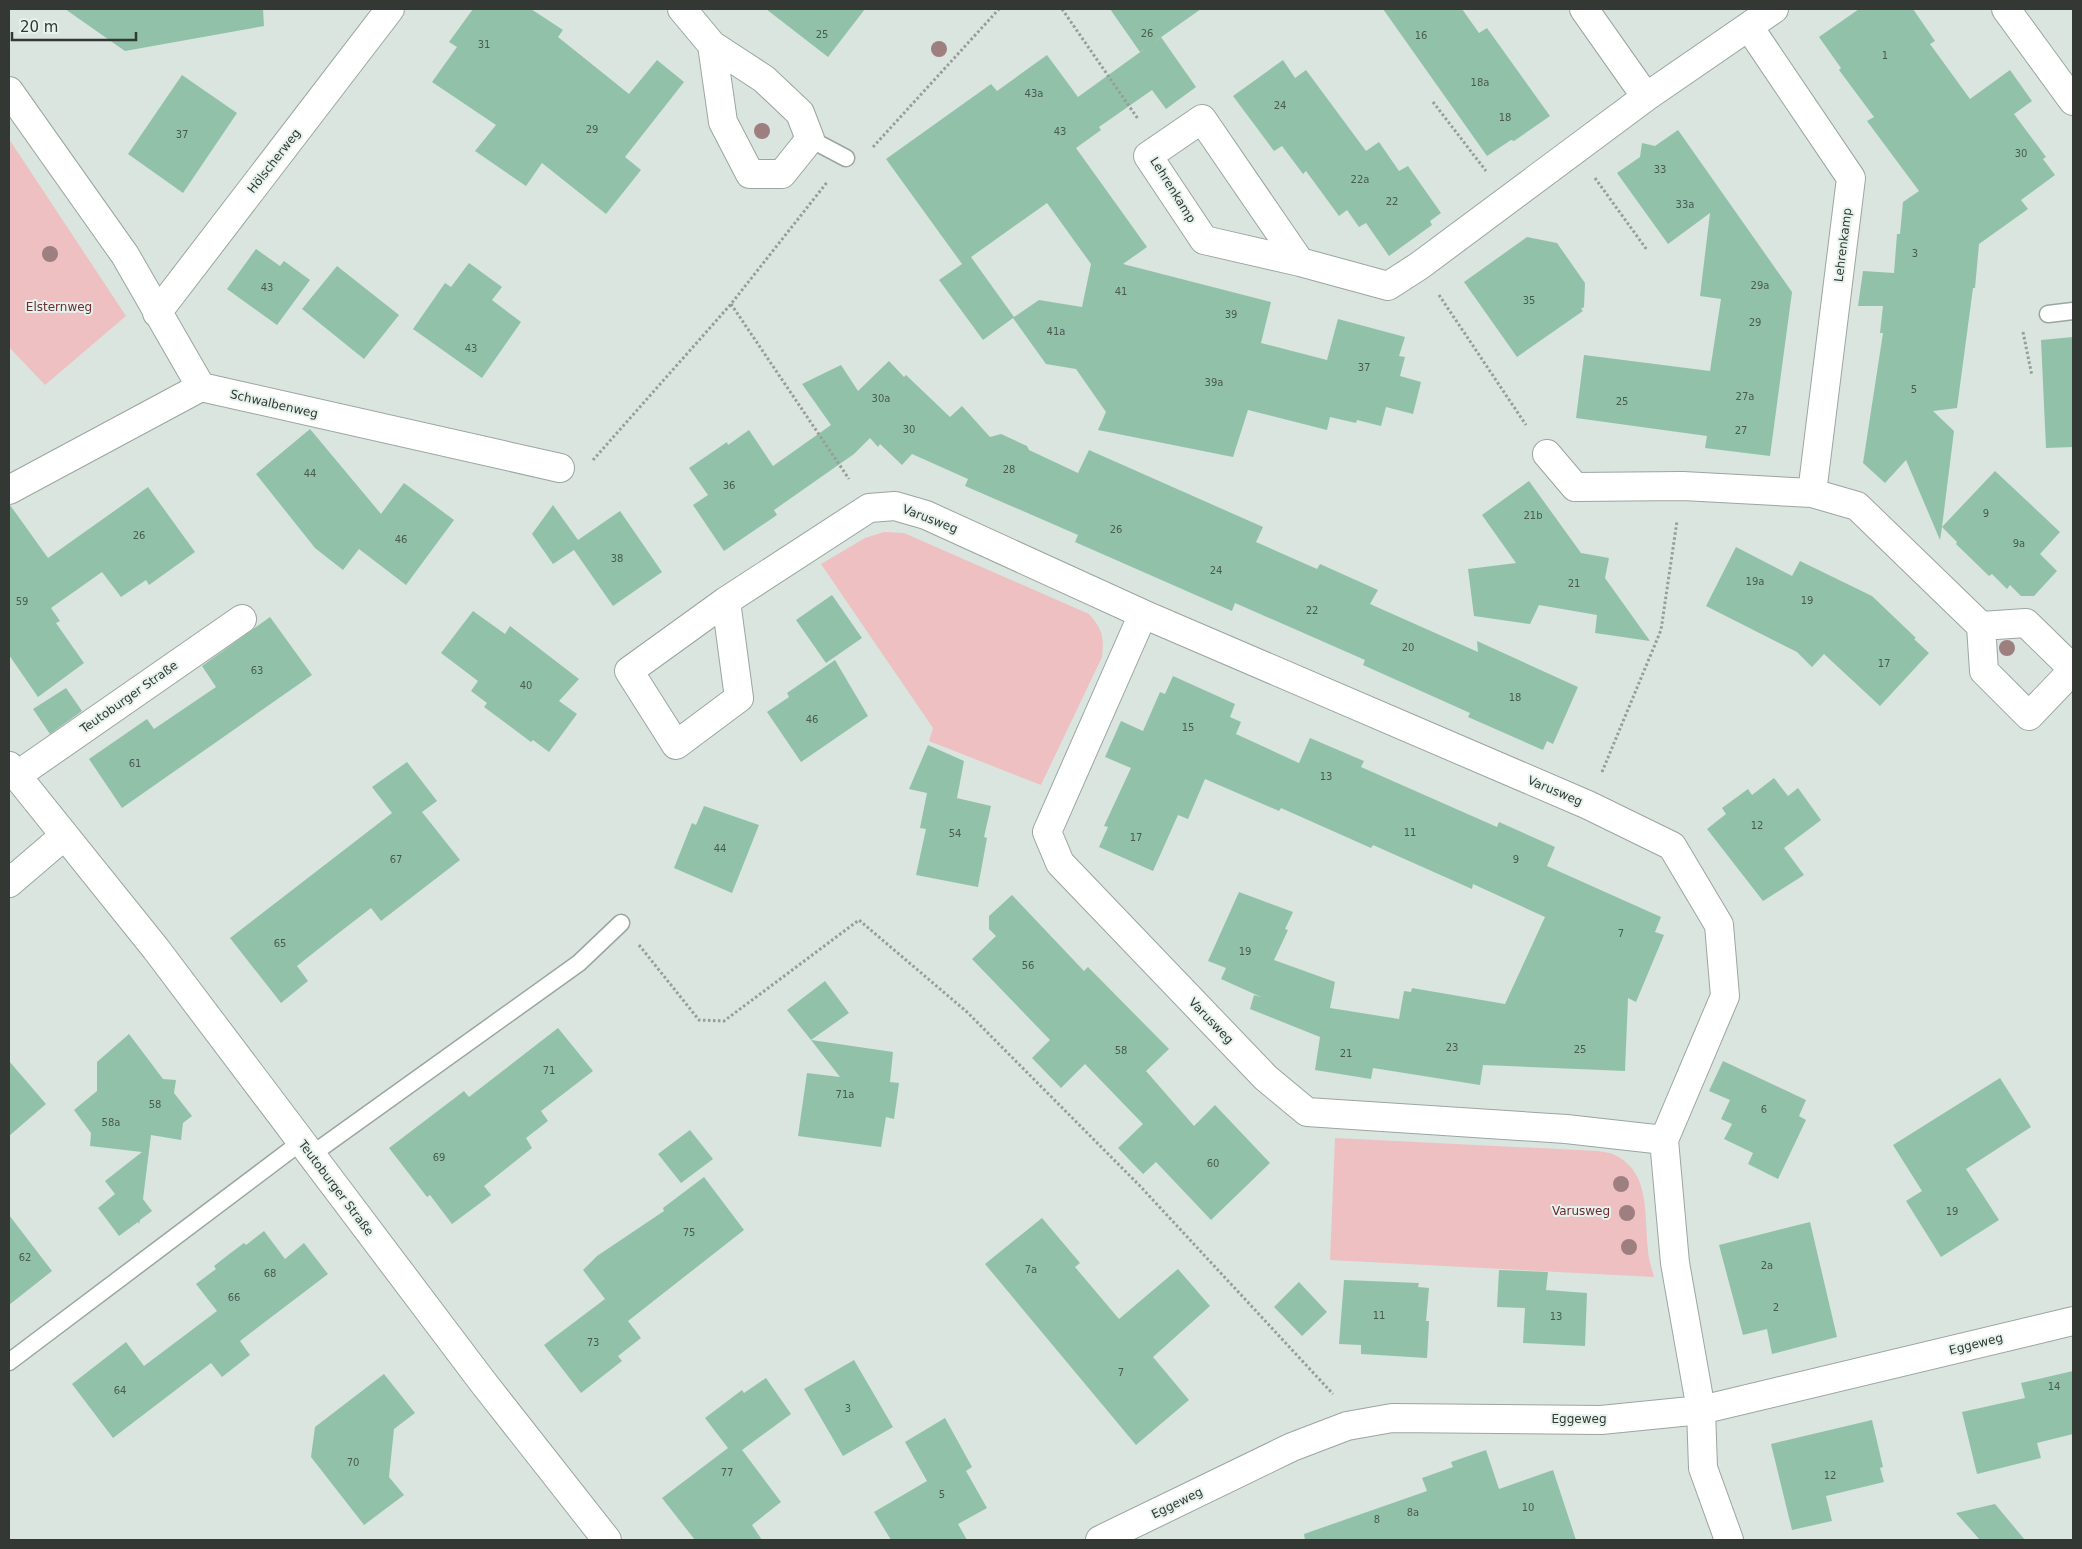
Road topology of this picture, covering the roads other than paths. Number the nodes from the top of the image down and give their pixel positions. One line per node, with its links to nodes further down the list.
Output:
1 (390, 9): 15 (street, Hölscherweg)
2 (682, 9): 7 (street)
3 (1584, 9): 9 (street)
4 (1774, 9): 6 (street, Lehrenkamp)
5 (2006, 9): 10 (street)
6 (1749, 27): 9 (street, Lehrenkamp); 21 (street, Lehrenkamp)
7 (712, 45): 11 (street); 11 (street)
8 (9, 92): 15 (street)
9 (1646, 97): 13 (street, Lehrenkamp)
10 (2073, 101)
11 (810, 139): 12 (lane)
12 (846, 158)
13 (1300, 262): 13 (street, Lehrenkamp)
14 (2073, 311): 16 (lane)
15 (157, 313): 17 (street)
16 (2048, 314)
17 (201, 387): 19 (street, Schwalbenweg); 20 (street)
18 (1547, 454): 21 (street)
19 (560, 468)
20 (9, 490)
21 (1812, 493): 25 (street)
22 (726, 601): 22 (street, Varusweg); 23 (street, Varusweg)
23 (1143, 614): 31 (street, Varusweg); 31 (street, Varusweg)
24 (242, 619): 27 (street, Teutoburger Straße)
25 (1981, 626): 26 (street); 26 (street)
26 (2073, 669)
27 (13, 771): 28 (street, Teutoburger Straße)
28 (64, 836): 29 (street); 32 (street, Teutoburger Straße)
29 (9, 883)
30 (621, 923): 32 (lane)
31 (1664, 1140): 35 (street, Varusweg)
32 (306, 1149): 34 (lane); 36 (street, Teutoburger Straße)
33 (2073, 1321): 35 (street, Eggeweg)
34 (9, 1362)
35 (1701, 1410): 37 (street, Eggeweg); 38 (street, Varusweg)
36 (607, 1540)
37 (1100, 1540)
38 (1729, 1540)

